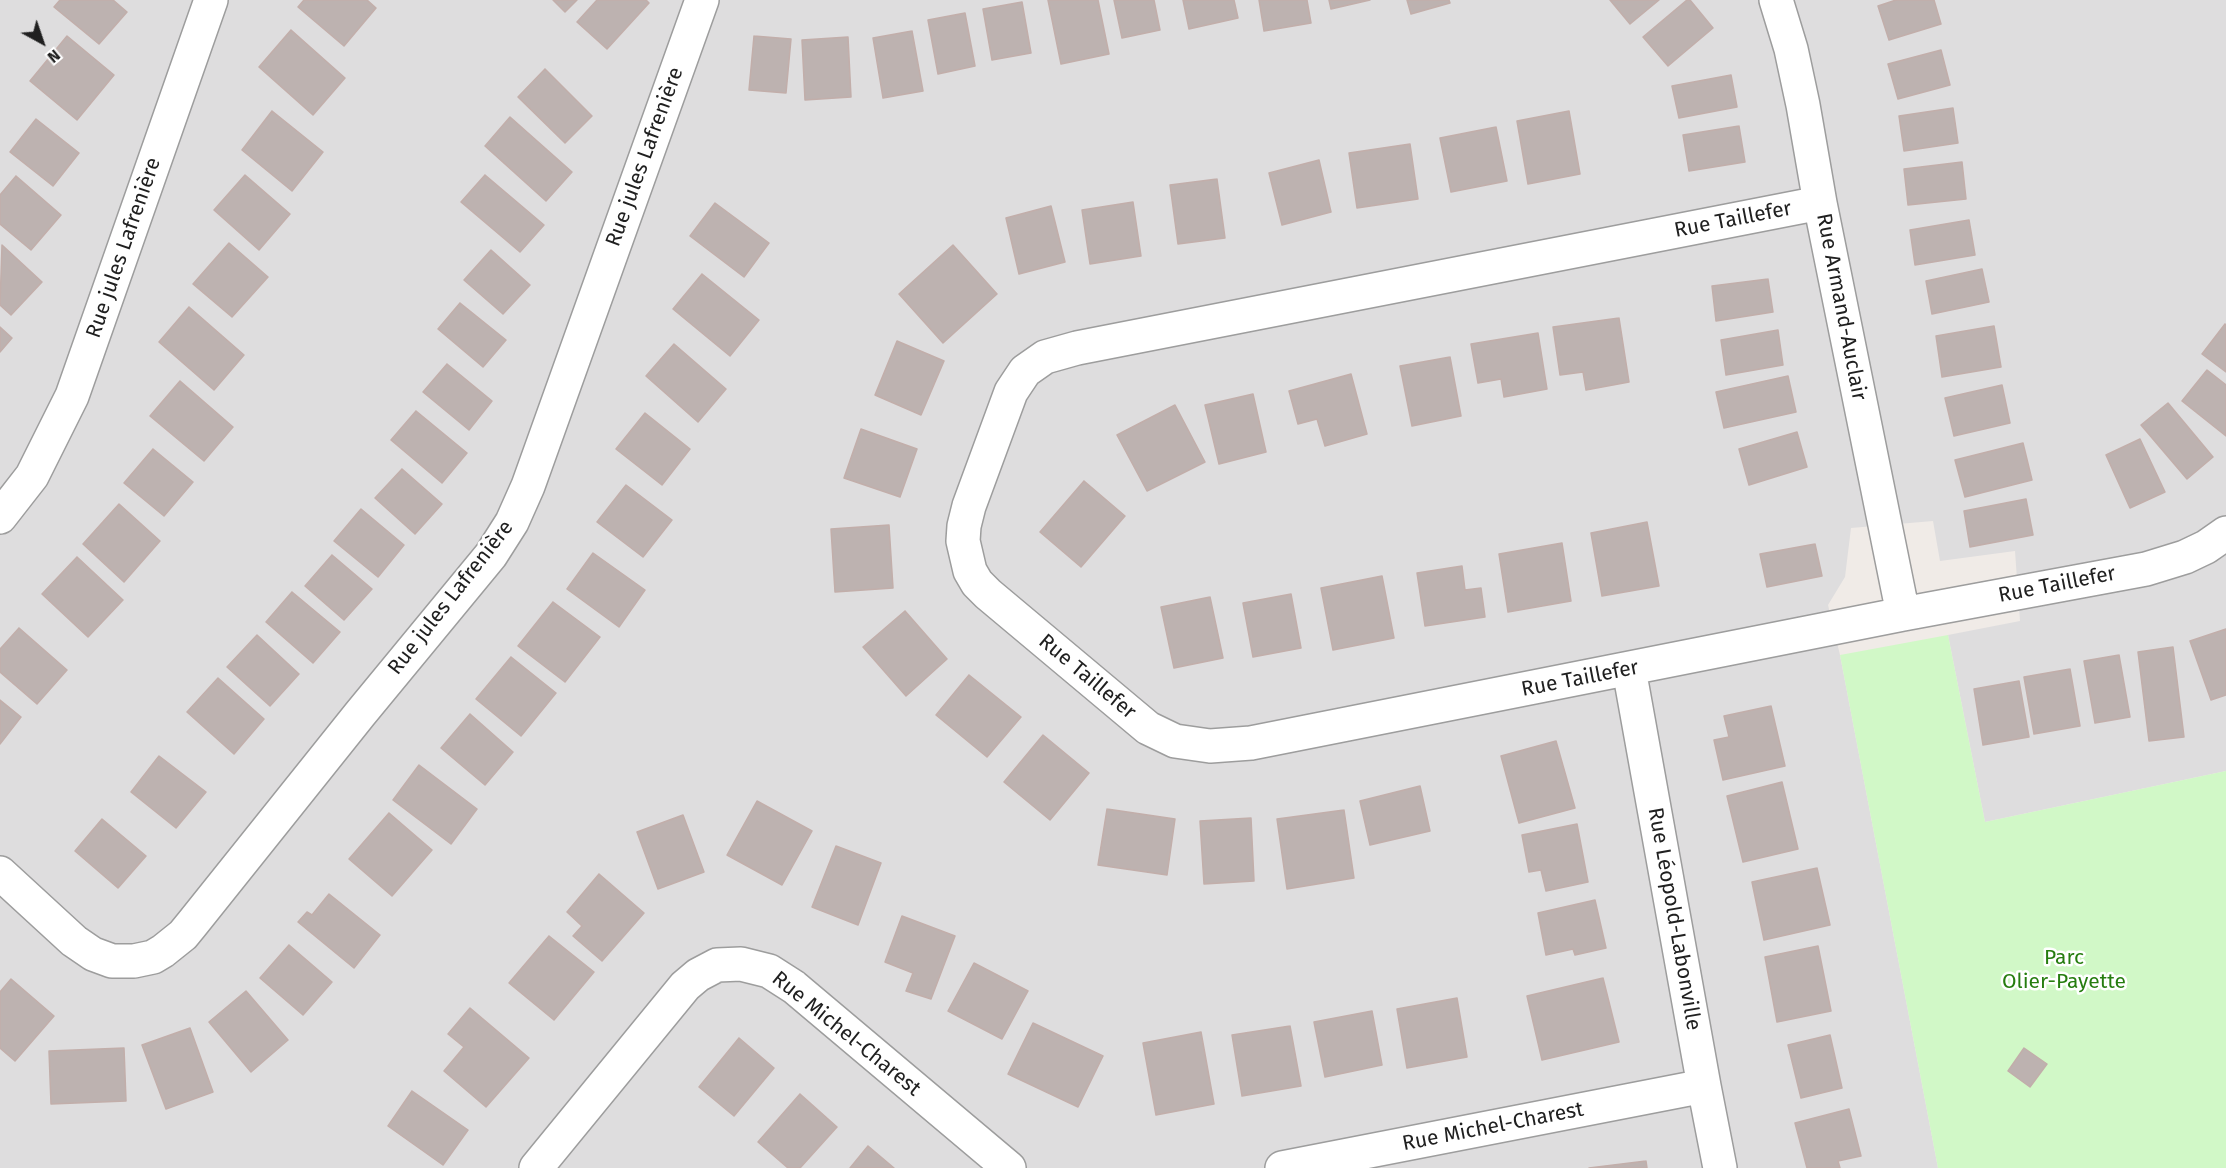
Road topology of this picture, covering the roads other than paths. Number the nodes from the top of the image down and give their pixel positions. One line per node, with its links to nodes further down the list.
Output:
1 (211, 0): 5 (street, Rue jules Lafrenière)
2 (702, 0): 9 (street, Rue jules Lafrenière)
3 (1776, 0): 4 (street, Rue Armand-Auclair)
4 (1820, 203): 7 (street, Rue Armand-Auclair); 8 (street, Rue Taillefer)
5 (0, 517)
6 (2226, 533): 7 (street, Rue Taillefer)
7 (1903, 614): 8 (street, Rue Taillefer)
8 (1629, 669): 10 (street, Rue Léopold-Labonville)
9 (0, 873)
10 (1704, 1086): 13 (street, Rue Michel-Charest); 14 (street, Rue Léopold-Labonville)
11 (536, 1168): 12 (street, Rue Michel-Charest)
12 (1009, 1168)
13 (1282, 1168)
14 (1720, 1168)

